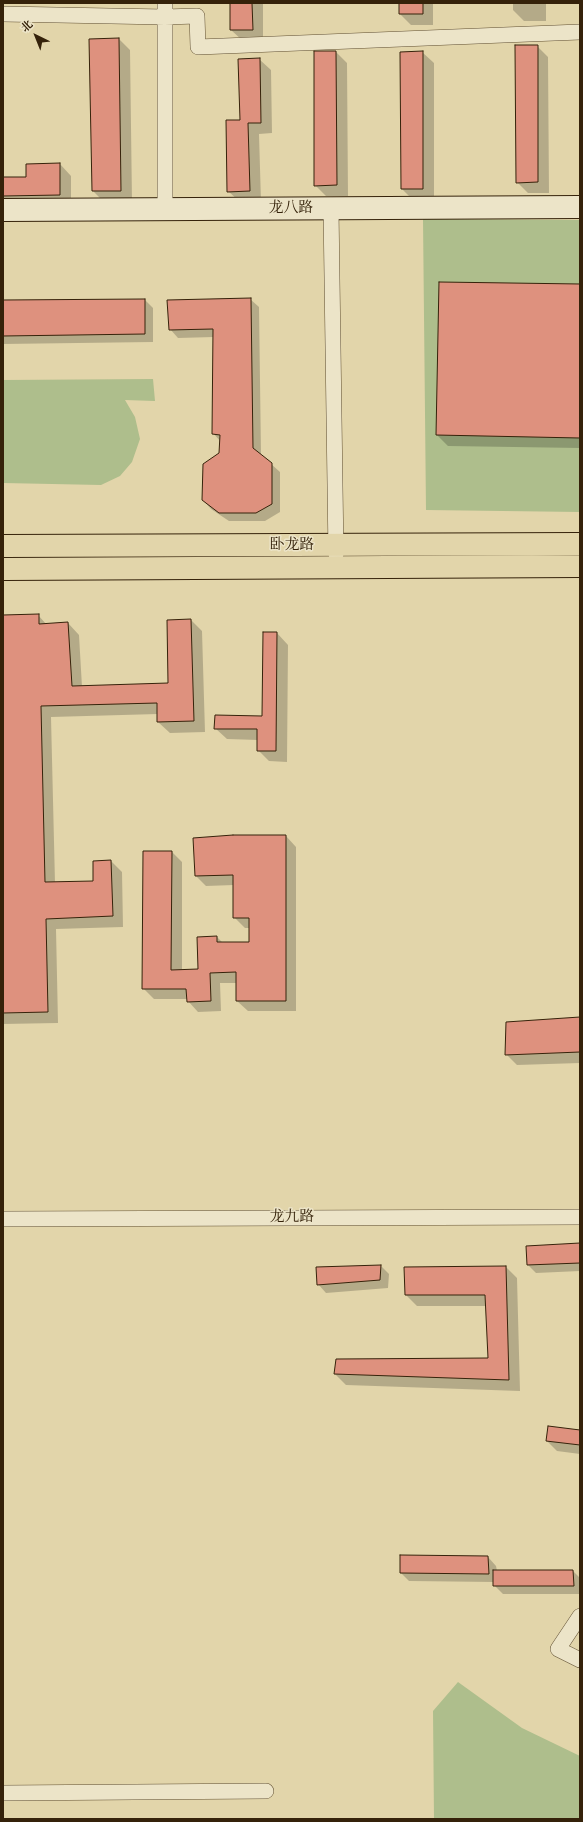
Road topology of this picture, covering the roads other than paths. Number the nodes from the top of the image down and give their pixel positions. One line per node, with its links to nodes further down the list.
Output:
1 (165, 10): 2 (street); 3 (street); 5 (street)
2 (3, 14)
3 (580, 32)
4 (580, 208): 6 (street, 龙八路)
5 (165, 209): 6 (street, 龙八路); 7 (street, 龙八路)
6 (331, 209): 10 (street)
7 (3, 210)
8 (580, 544): 10 (main road, 卧龙路)
9 (3, 546): 10 (main road, 卧龙路)
10 (336, 546): 12 (street)
11 (580, 566): 12 (main road, 卧龙路)
12 (336, 567): 13 (main road, 卧龙路)
13 (3, 568)
14 (580, 1217): 15 (street, 龙九路)
15 (3, 1219)
16 (580, 1616): 17 (street)
17 (580, 1660)
18 (266, 1792): 19 (street)
19 (3, 1793)

